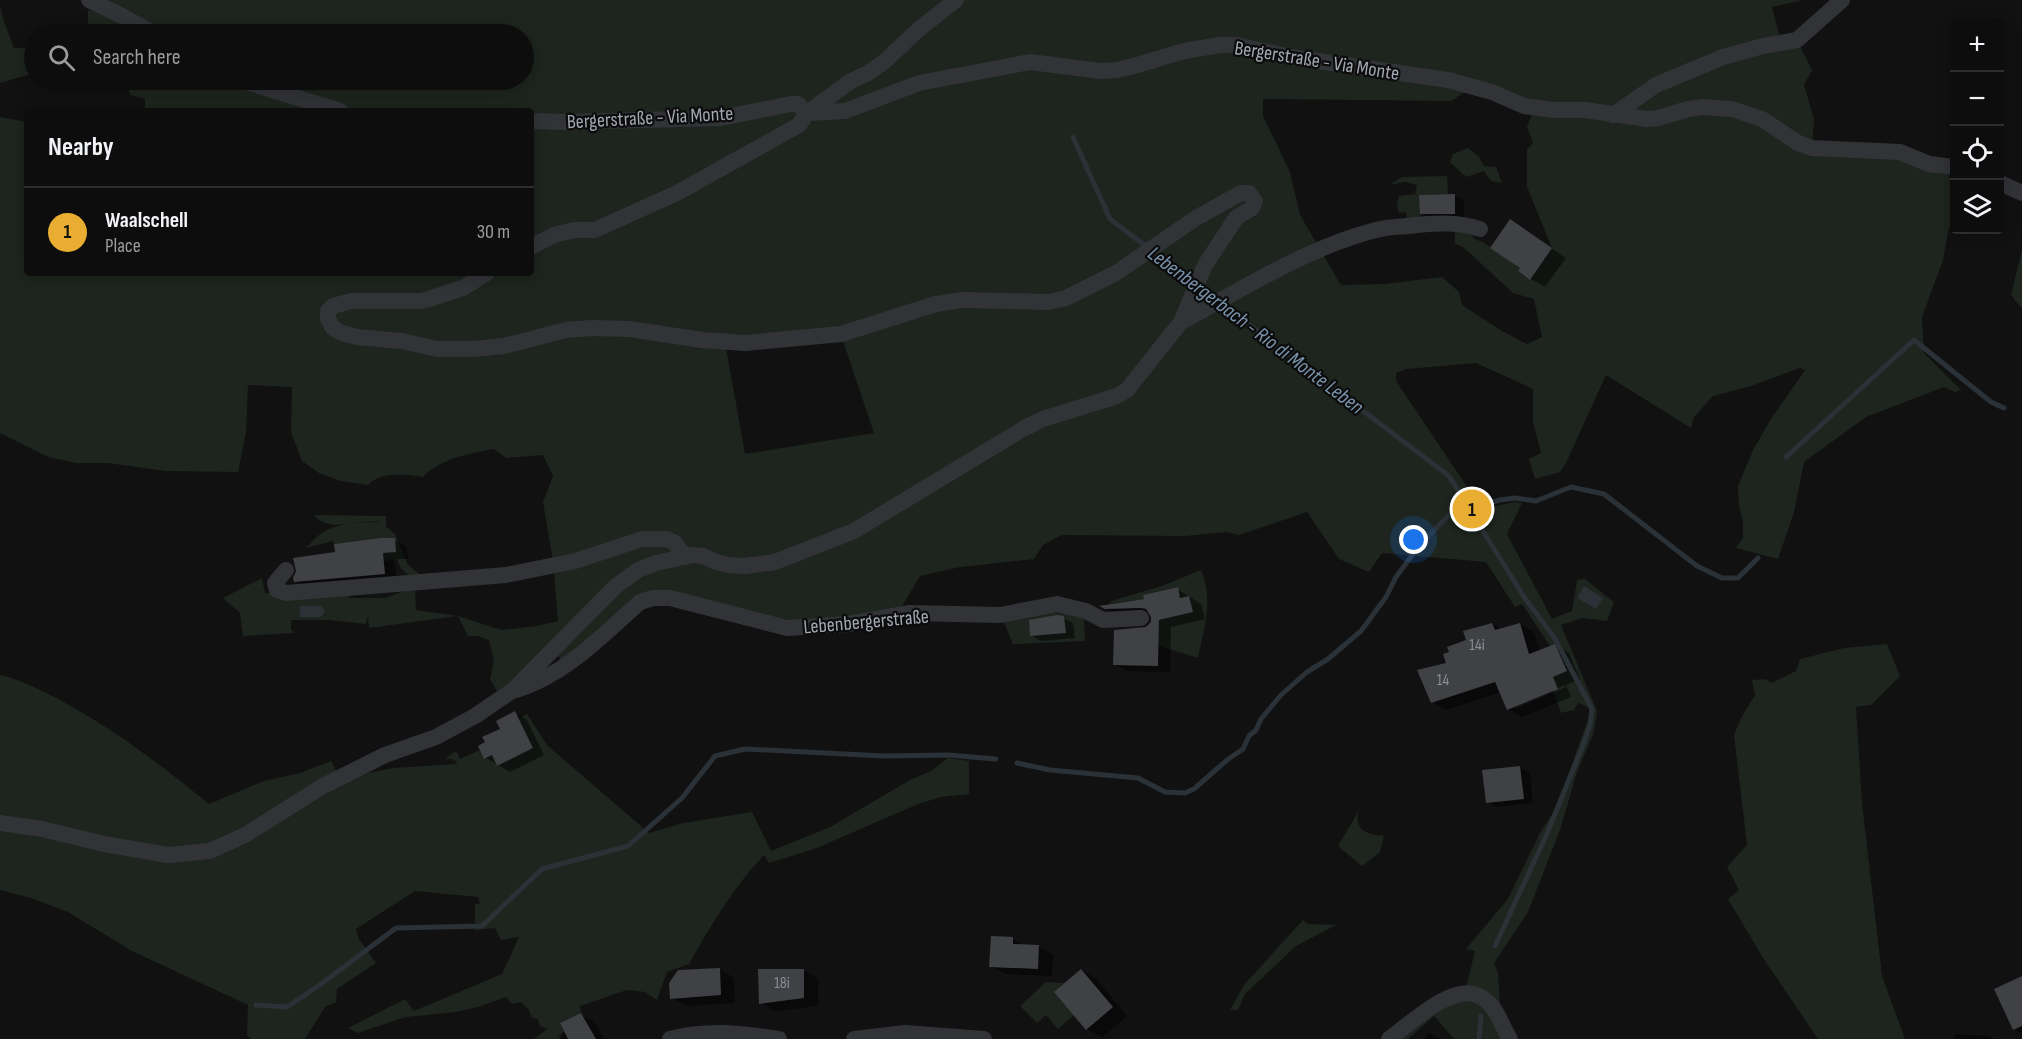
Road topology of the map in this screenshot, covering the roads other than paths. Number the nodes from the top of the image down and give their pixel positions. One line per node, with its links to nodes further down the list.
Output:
1 (89, 0): 4 (street)
2 (956, 0): 7 (street)
3 (1842, 0): 8 (street)
4 (137, 24)
5 (272, 90): 6 (street)
6 (330, 108)
7 (807, 113): 8 (street, Bergerstraße - Via Monte); 9 (street, Bergerstraße - Via Monte); 14 (street)
8 (1613, 114): 10 (street, Bergerstraße - Via Monte)
9 (534, 121)
10 (1950, 167)
11 (2004, 185): 12 (street)
12 (2022, 193)
13 (1480, 229): 16 (street)
14 (534, 245)
15 (482, 276): 16 (street)
16 (1181, 322): 17 (street)
17 (685, 557): 18 (street); 20 (street)
18 (286, 570)
19 (1141, 618): 20 (street, Lebenbergerstraße)
20 (512, 691): 21 (street)
21 (0, 823)
22 (670, 1039): 23 (street)
23 (779, 1039)
24 (854, 1039): 25 (street)
25 (984, 1039)
26 (1389, 1039): 27 (street)
27 (1510, 1039)

